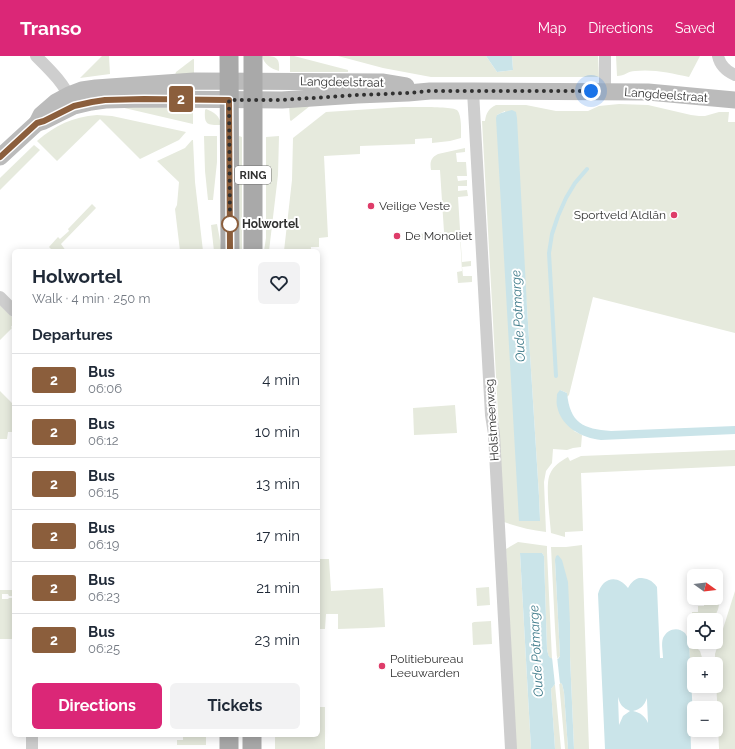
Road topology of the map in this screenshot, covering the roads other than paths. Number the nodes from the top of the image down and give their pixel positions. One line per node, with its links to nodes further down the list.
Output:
1 (36, 56): 12 (street)
2 (229, 56): 8 (main road, RING)
3 (253, 56): 7 (main road, RING)
4 (605, 56): 11 (street)
5 (718, 56): 6 (street)
6 (735, 75)
7 (253, 81): 8 (street, Langdeelstraat); 9 (street, Langdeelstraat); 13 (main road, RING)
8 (229, 90): 12 (street); 13 (street, Langdeelstraat); 16 (main road, RING)
9 (430, 91): 10 (street, Langdeelstraat); 13 (street, Langdeelstraat)
10 (473, 91): 11 (street, Langdeelstraat); 26 (street, Holstmeerweg)
11 (605, 91): 14 (street, Langdeelstraat)
12 (72, 100): 15 (street)
13 (253, 100): 17 (main road, RING)
14 (735, 100)
15 (0, 157)
16 (230, 249)
17 (252, 249)
18 (0, 297): 19 (street)
19 (12, 309)
20 (32, 737): 23 (street)
21 (229, 737): 24 (main road)
22 (252, 737): 25 (main road)
23 (32, 749)
24 (229, 749)
25 (252, 749)
26 (511, 749)

